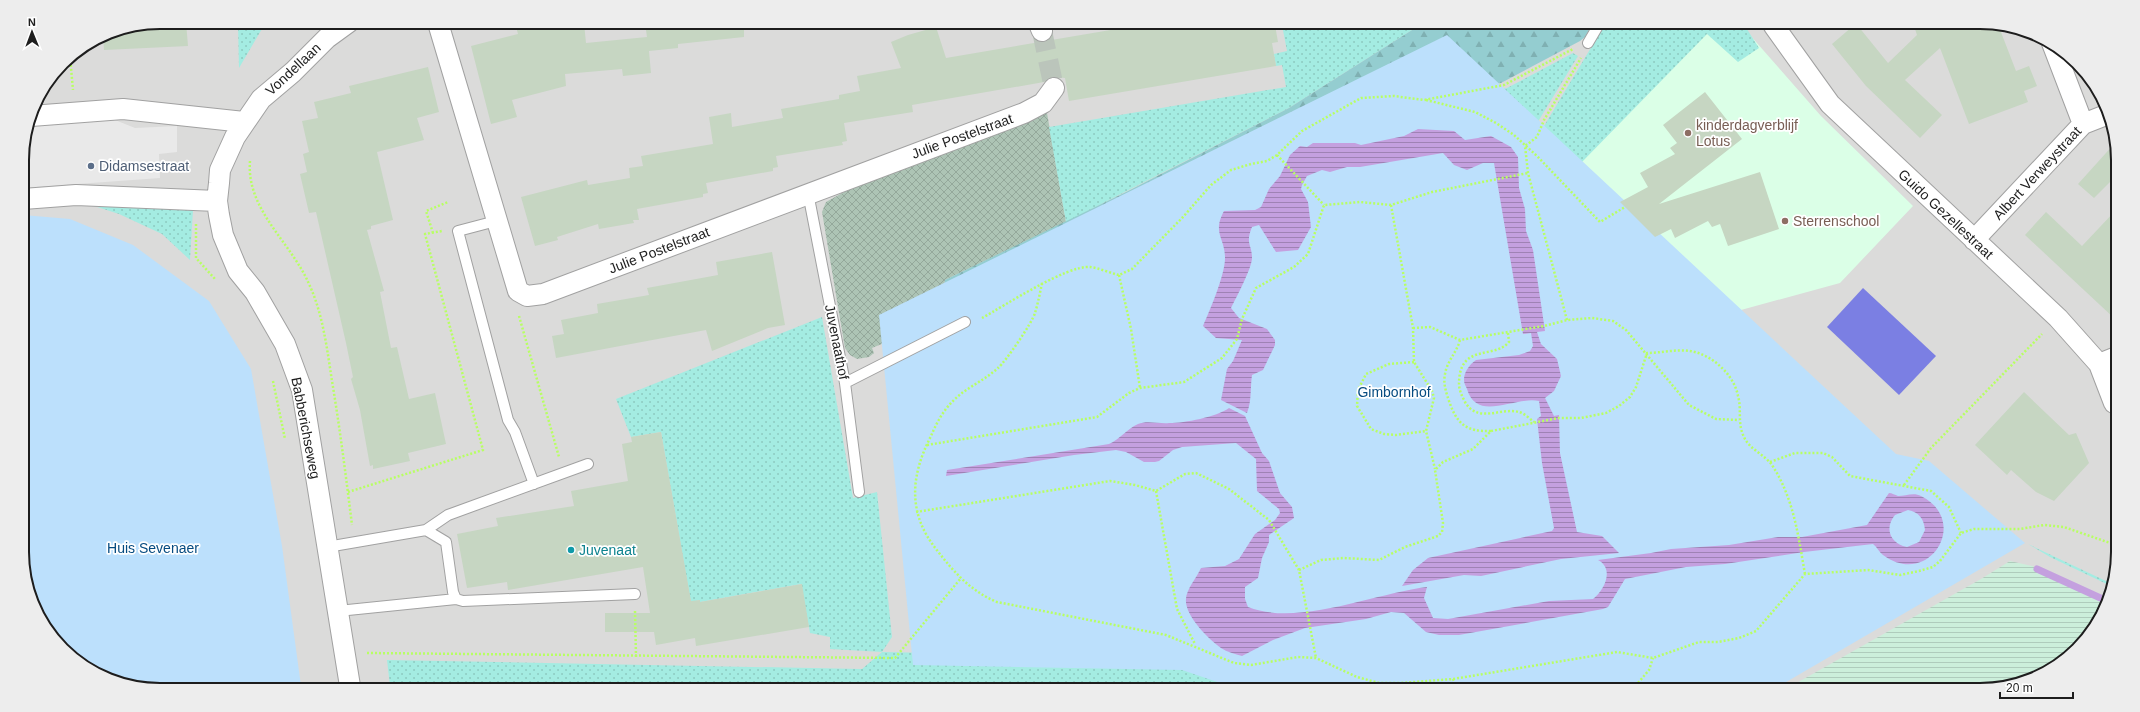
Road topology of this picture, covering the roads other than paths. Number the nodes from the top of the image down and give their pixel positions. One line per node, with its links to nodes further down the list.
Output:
1 (339, 29): 10 (street, Vondellaan)
2 (440, 29): 15 (street)
3 (1596, 29): 5 (lane)
4 (1776, 29): 16 (street, Guido Gezellestraat)
5 (1588, 43)
6 (2056, 53): 11 (street)
7 (1054, 88): 12 (street, Julie Postelstraat)
8 (37, 115): 10 (street)
9 (2103, 116): 11 (street, Albert Verweystraat)
10 (244, 122): 14 (street, Babberichseweg)
11 (2083, 124): 16 (street, Albert Verweystraat)
12 (808, 193): 15 (street, Julie Postelstraat); 19 (lane, Juvenaathof)
13 (29, 199): 14 (street)
14 (216, 201): 25 (street, Babberichseweg)
15 (496, 221): 22 (lane)
16 (1974, 240): 18 (street, Guido Gezellestraat)
17 (965, 322): 19 (lane)
18 (2106, 361): 20 (street, Guido Gezellestraat)
19 (845, 383): 23 (lane, Juvenaathof)
20 (2111, 387)
21 (588, 464): 22 (lane)
22 (534, 484): 24 (lane)
23 (860, 492)
24 (426, 530): 25 (lane); 27 (lane)
25 (327, 547): 28 (street, Babberichseweg)
26 (635, 594): 27 (lane)
27 (456, 599): 28 (lane)
28 (338, 611): 29 (street, Babberichseweg)
29 (349, 683)

